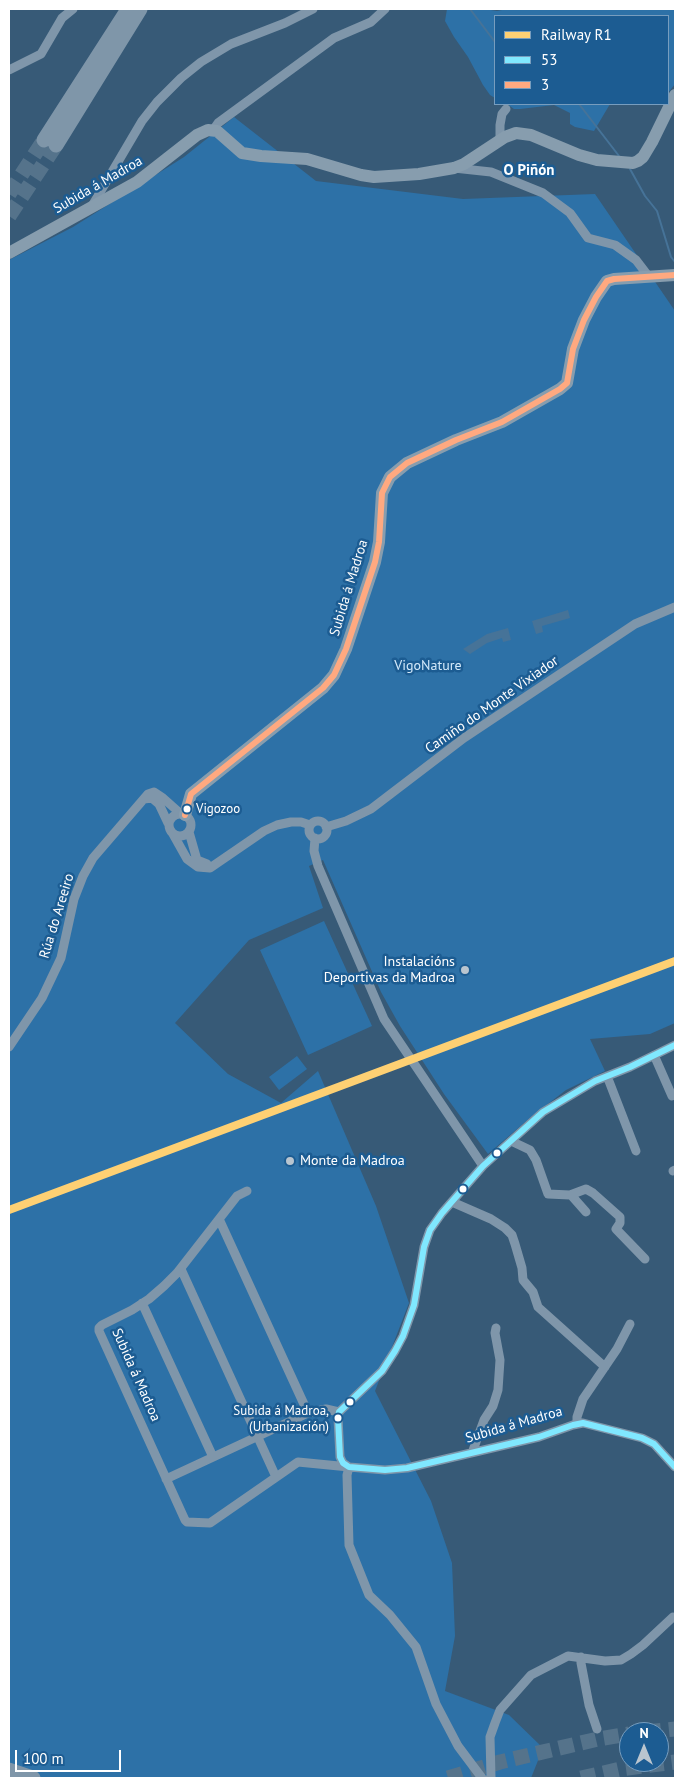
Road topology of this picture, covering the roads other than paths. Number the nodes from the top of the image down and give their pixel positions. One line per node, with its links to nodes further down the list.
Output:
1 (73, 9): 6 (street)
2 (128, 9): 3 (highway)
3 (140, 9)
4 (313, 9): 12 (street)
5 (386, 9): 9 (street)
6 (9, 70)
7 (675, 95): 10 (street)
8 (506, 109): 10 (street)
9 (213, 130): 11 (street); 12 (street, Subida á Madroa)
10 (500, 140): 11 (street)
11 (454, 168): 15 (street)
12 (92, 206): 13 (street, Subida á Madroa)
13 (9, 253)
14 (675, 275): 15 (street, Subida á Madroa)
15 (649, 277): 18 (street, Subida á Madroa)
16 (675, 607): 21 (street, Camiño do Monte Vixiador)
17 (142, 800): 18 (street); 19 (street); 27 (street, Rúa do Areeiro)
18 (183, 814): 19 (street); 22 (street)
19 (168, 823): 23 (street)
20 (310, 825): 21 (street); 24 (street); 25 (street)
21 (326, 827): 24 (street)
22 (188, 832): 23 (street); 25 (street)
23 (173, 834): 25 (street)
24 (315, 838): 33 (street)
25 (217, 865)
26 (675, 1045): 28 (street)
27 (9, 1047)
28 (654, 1055): 29 (street); 30 (street)
29 (607, 1076): 31 (street); 32 (street)
30 (672, 1096)
31 (511, 1141): 33 (street); 35 (street)
32 (636, 1150)
33 (483, 1166): 36 (street)
34 (247, 1191): 38 (street, Subida á Madroa)
35 (572, 1195): 37 (street); 39 (street)
36 (452, 1202): 44 (street); 45 (street)
37 (586, 1212)
38 (220, 1219): 40 (street, Subida á Madroa); 46 (street)
39 (645, 1259)
40 (181, 1269): 41 (street, Subida á Madroa); 48 (street)
41 (142, 1304): 50 (street); 54 (street, Subida á Madroa)
42 (630, 1324): 44 (street)
43 (496, 1328): 49 (street)
44 (605, 1367): 47 (street)
45 (339, 1412): 46 (street); 51 (street)
46 (308, 1413): 48 (street)
47 (577, 1424): 49 (street, Subida á Madroa); 52 (street, Subida á Madroa)
48 (258, 1436): 50 (street); 53 (street)
49 (472, 1453): 51 (street, Subida á Madroa)
50 (213, 1457): 54 (street)
51 (349, 1466): 53 (street, Subida á Madroa); 60 (street)
52 (675, 1467)
53 (276, 1477): 54 (street, Subida á Madroa)
54 (166, 1479)
55 (675, 1617): 56 (street)
56 (581, 1657): 57 (street); 61 (street)
57 (597, 1729)
58 (9, 1770): 59 (highway)
59 (33, 1778)
60 (482, 1778)
61 (490, 1778)

